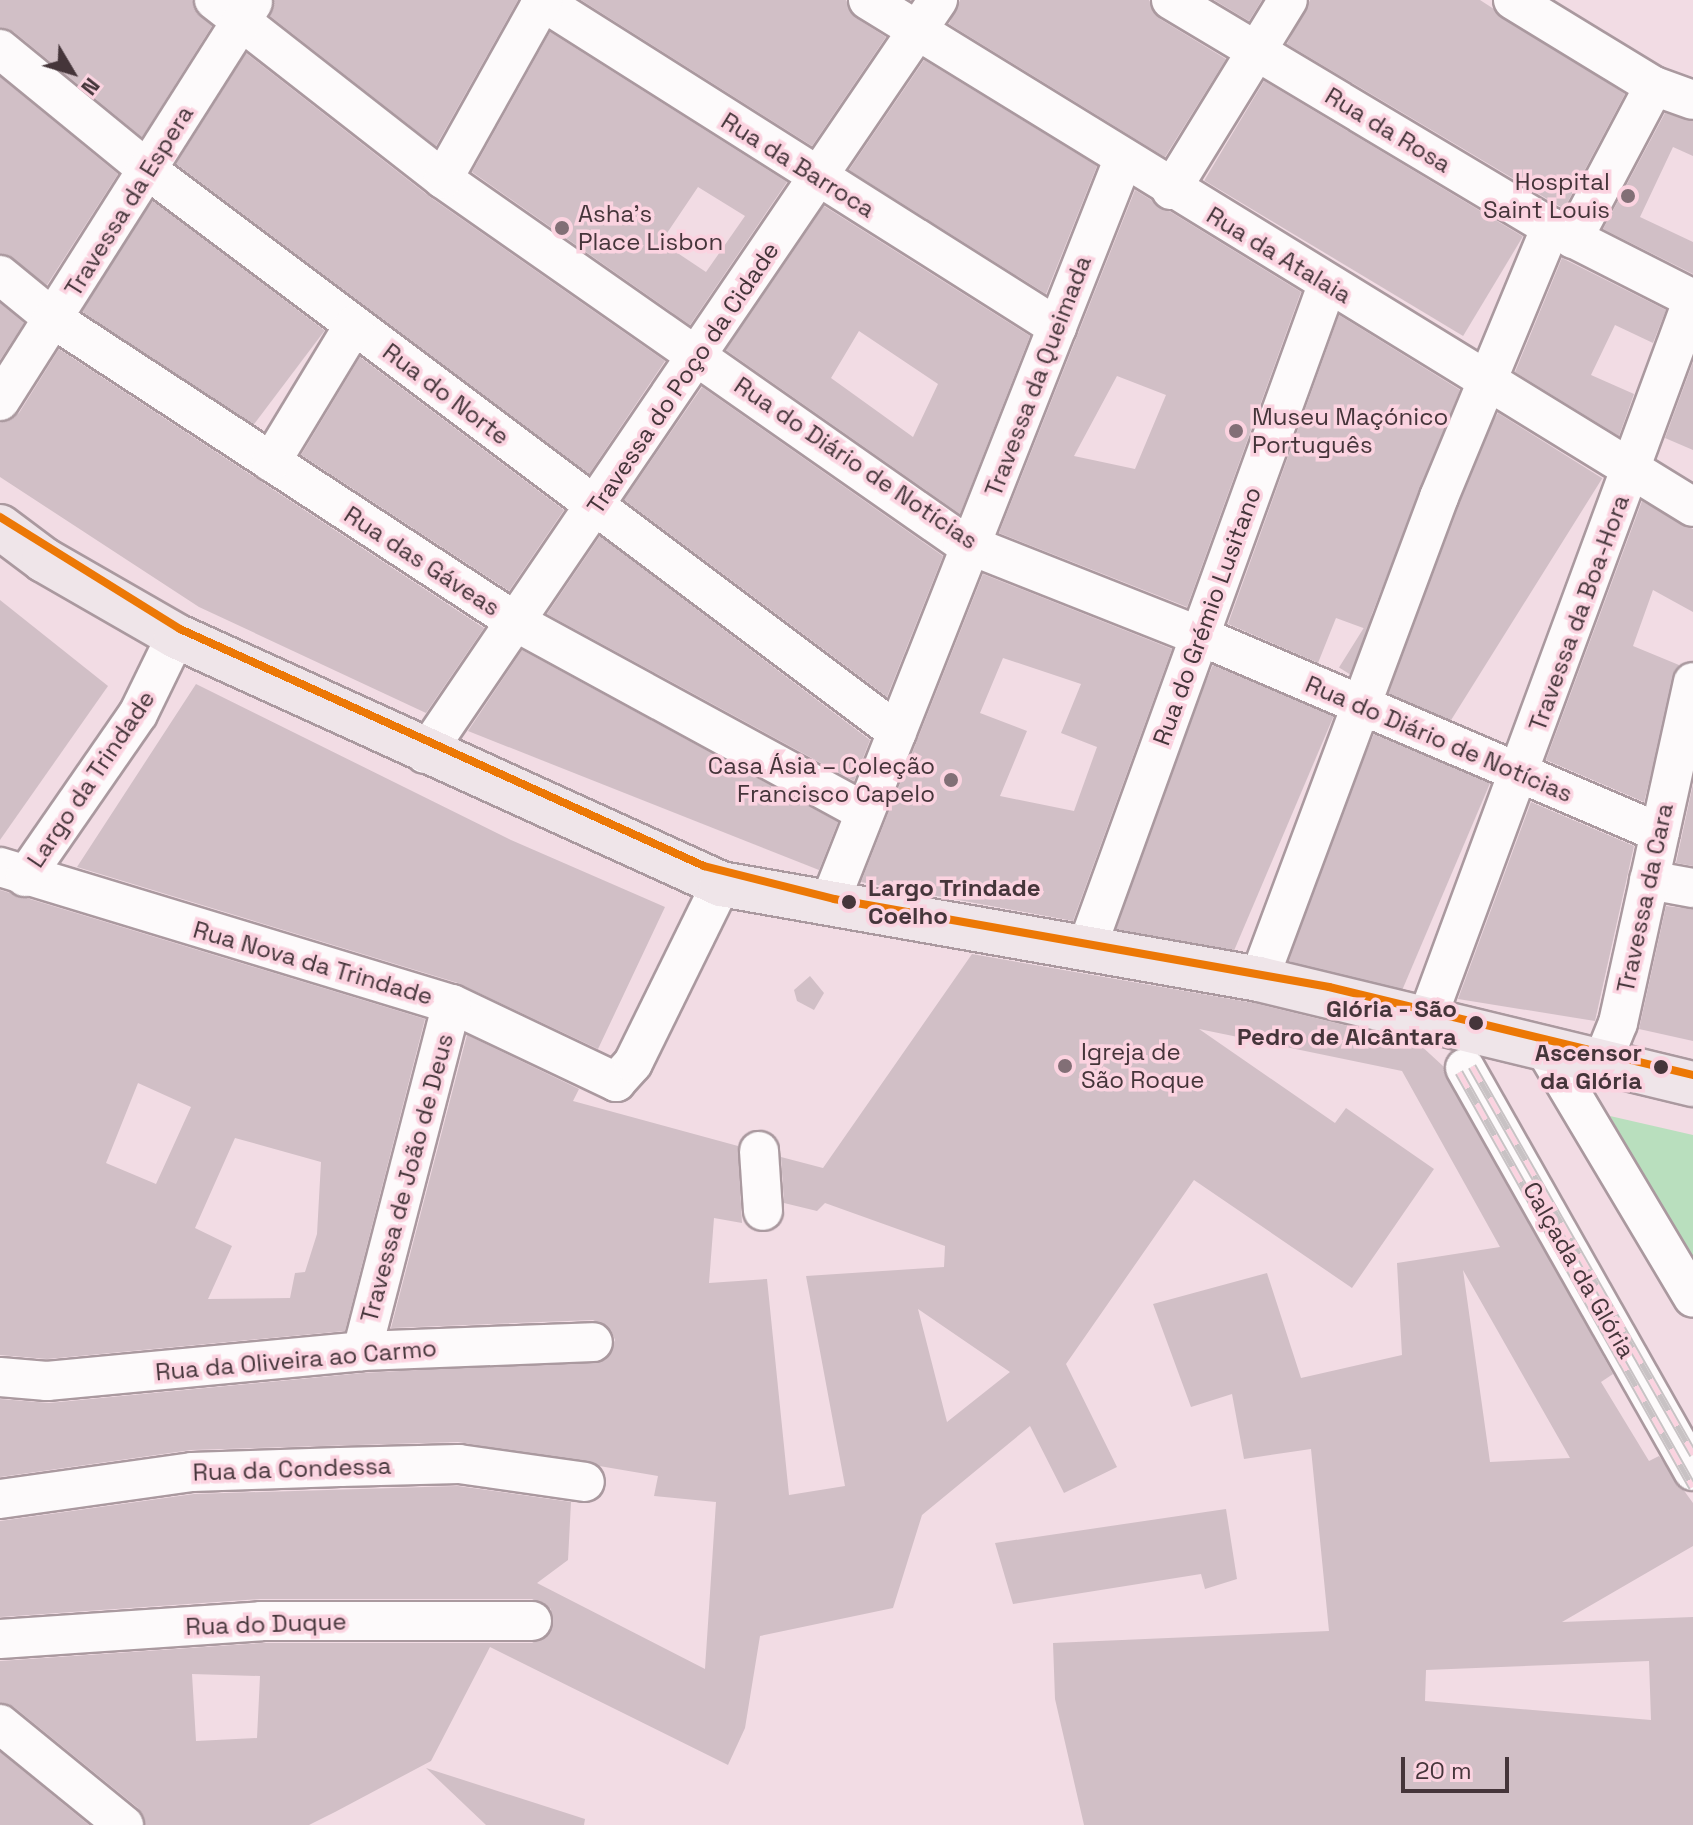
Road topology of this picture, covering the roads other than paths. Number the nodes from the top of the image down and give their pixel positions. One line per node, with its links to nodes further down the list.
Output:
1 (542, 0): 15 (street, Rua da Barroca); 16 (street)
2 (868, 0): 8 (street, Rua da Atalaia)
3 (938, 0): 8 (street, Travessa do Poço da Cidade)
4 (1171, 0): 10 (street, Rua da Rosa)
5 (1288, 0): 10 (street)
6 (1513, 0): 11 (street)
7 (236, 7): 14 (street, Travessa da Espera); 16 (street, Rua do Diário de Notícias)
8 (916, 31): 13 (street, Rua da Atalaia); 15 (street, Travessa do Poço da Cidade)
9 (0, 49): 14 (street, Rua do Norte)
10 (1256, 52): 17 (street); 18 (street, Rua da Rosa)
11 (1654, 86): 12 (street); 18 (street)
12 (1693, 100)
13 (1123, 160): 17 (street, Rua da Atalaia); 24 (street, Travessa da Queimada)
14 (149, 171): 22 (street, Travessa da Espera); 23 (street, Rua do Norte)
15 (817, 178): 24 (street, Rua da Barroca); 25 (street, Travessa do Poço da Cidade)
16 (443, 179): 25 (street, Rua do Diário de Notícias)
17 (1171, 190): 20 (street, Rua da Atalaia)
18 (1562, 233): 21 (street, Rua da Rosa); 26 (street)
19 (0, 275): 22 (street, Rua das Gáveas)
20 (1327, 285): 26 (street, Rua da Atalaia); 36 (street, Rua do Grémio Lusitano)
21 (1693, 299): 29 (street, Travessa da Boa-Hora)
22 (55, 320): 27 (street, Travessa da Espera); 28 (street, Rua das Gáveas)
23 (354, 325): 28 (street); 30 (street, Rua do Norte)
24 (1057, 327): 33 (street, Travessa da Queimada)
25 (701, 356): 30 (street, Travessa do Poço da Cidade); 33 (street, Rua do Diário de Notícias)
26 (1486, 379): 29 (street, Rua da Atalaia); 38 (street)
27 (0, 401)
28 (271, 462): 34 (street, Rua das Gáveas)
29 (1632, 469): 31 (street, Rua da Atalaia); 41 (street, Travessa da Boa-Hora)
30 (595, 507): 34 (street, Travessa do Poço da Cidade); 39 (street, Rua do Norte)
31 (1693, 507)
32 (0, 527): 35 (main road)
33 (971, 546): 36 (street, Rua do Diário de Notícias); 39 (street, Travessa da Queimada)
34 (516, 622): 40 (street, Travessa do Poço da Cidade); 42 (street, Rua das Gáveas)
35 (176, 636): 40 (main road); 44 (street, Largo da Trindade)
36 (1200, 636): 38 (street, Rua do Diário de Notícias); 49 (street, Rua do Grémio Lusitano)
37 (1691, 702): 43 (street, Travessa da Cara)
38 (1361, 706): 41 (street, Rua do Diário de Notícias); 50 (street)
39 (897, 732): 42 (street, Travessa da Queimada)
40 (425, 754): 46 (main road)
41 (1520, 774): 43 (street, Rua do Diário de Notícias); 52 (street, Travessa da Boa-Hora)
42 (865, 812): 48 (street, Travessa da Queimada)
43 (1660, 833): 45 (street, Travessa da Cara)
44 (13, 872): 51 (street, Rua Nova da Trindade)
45 (1649, 880): 47 (street); 54 (street, Travessa da Cara)
46 (721, 884): 48 (main road); 51 (street, Rua Nova da Trindade)
47 (1693, 888)
48 (829, 904): 49 (main road)
49 (1087, 947): 50 (main road)
50 (1259, 979): 52 (main road)
51 (452, 1004): 61 (street, Travessa de João de Deus)
52 (1428, 1016): 53 (main road)
53 (1546, 1051): 54 (main road); 59 (street)
54 (1601, 1065): 56 (main road)
55 (1465, 1068): 63 (street, Calçada da Glória)
56 (1693, 1084)
57 (759, 1151): 58 (street)
58 (763, 1211)
59 (1693, 1298)
60 (593, 1342): 61 (street, Rua da Oliveira ao Carmo)
61 (362, 1351): 62 (street, Rua da Oliveira ao Carmo)
62 (0, 1377)
63 (1693, 1471)
64 (585, 1482): 65 (street, Rua da Condessa)
65 (0, 1499)
66 (532, 1621): 67 (street, Rua do Duque)
67 (0, 1639)
68 (0, 1724): 69 (street)
69 (124, 1825)

